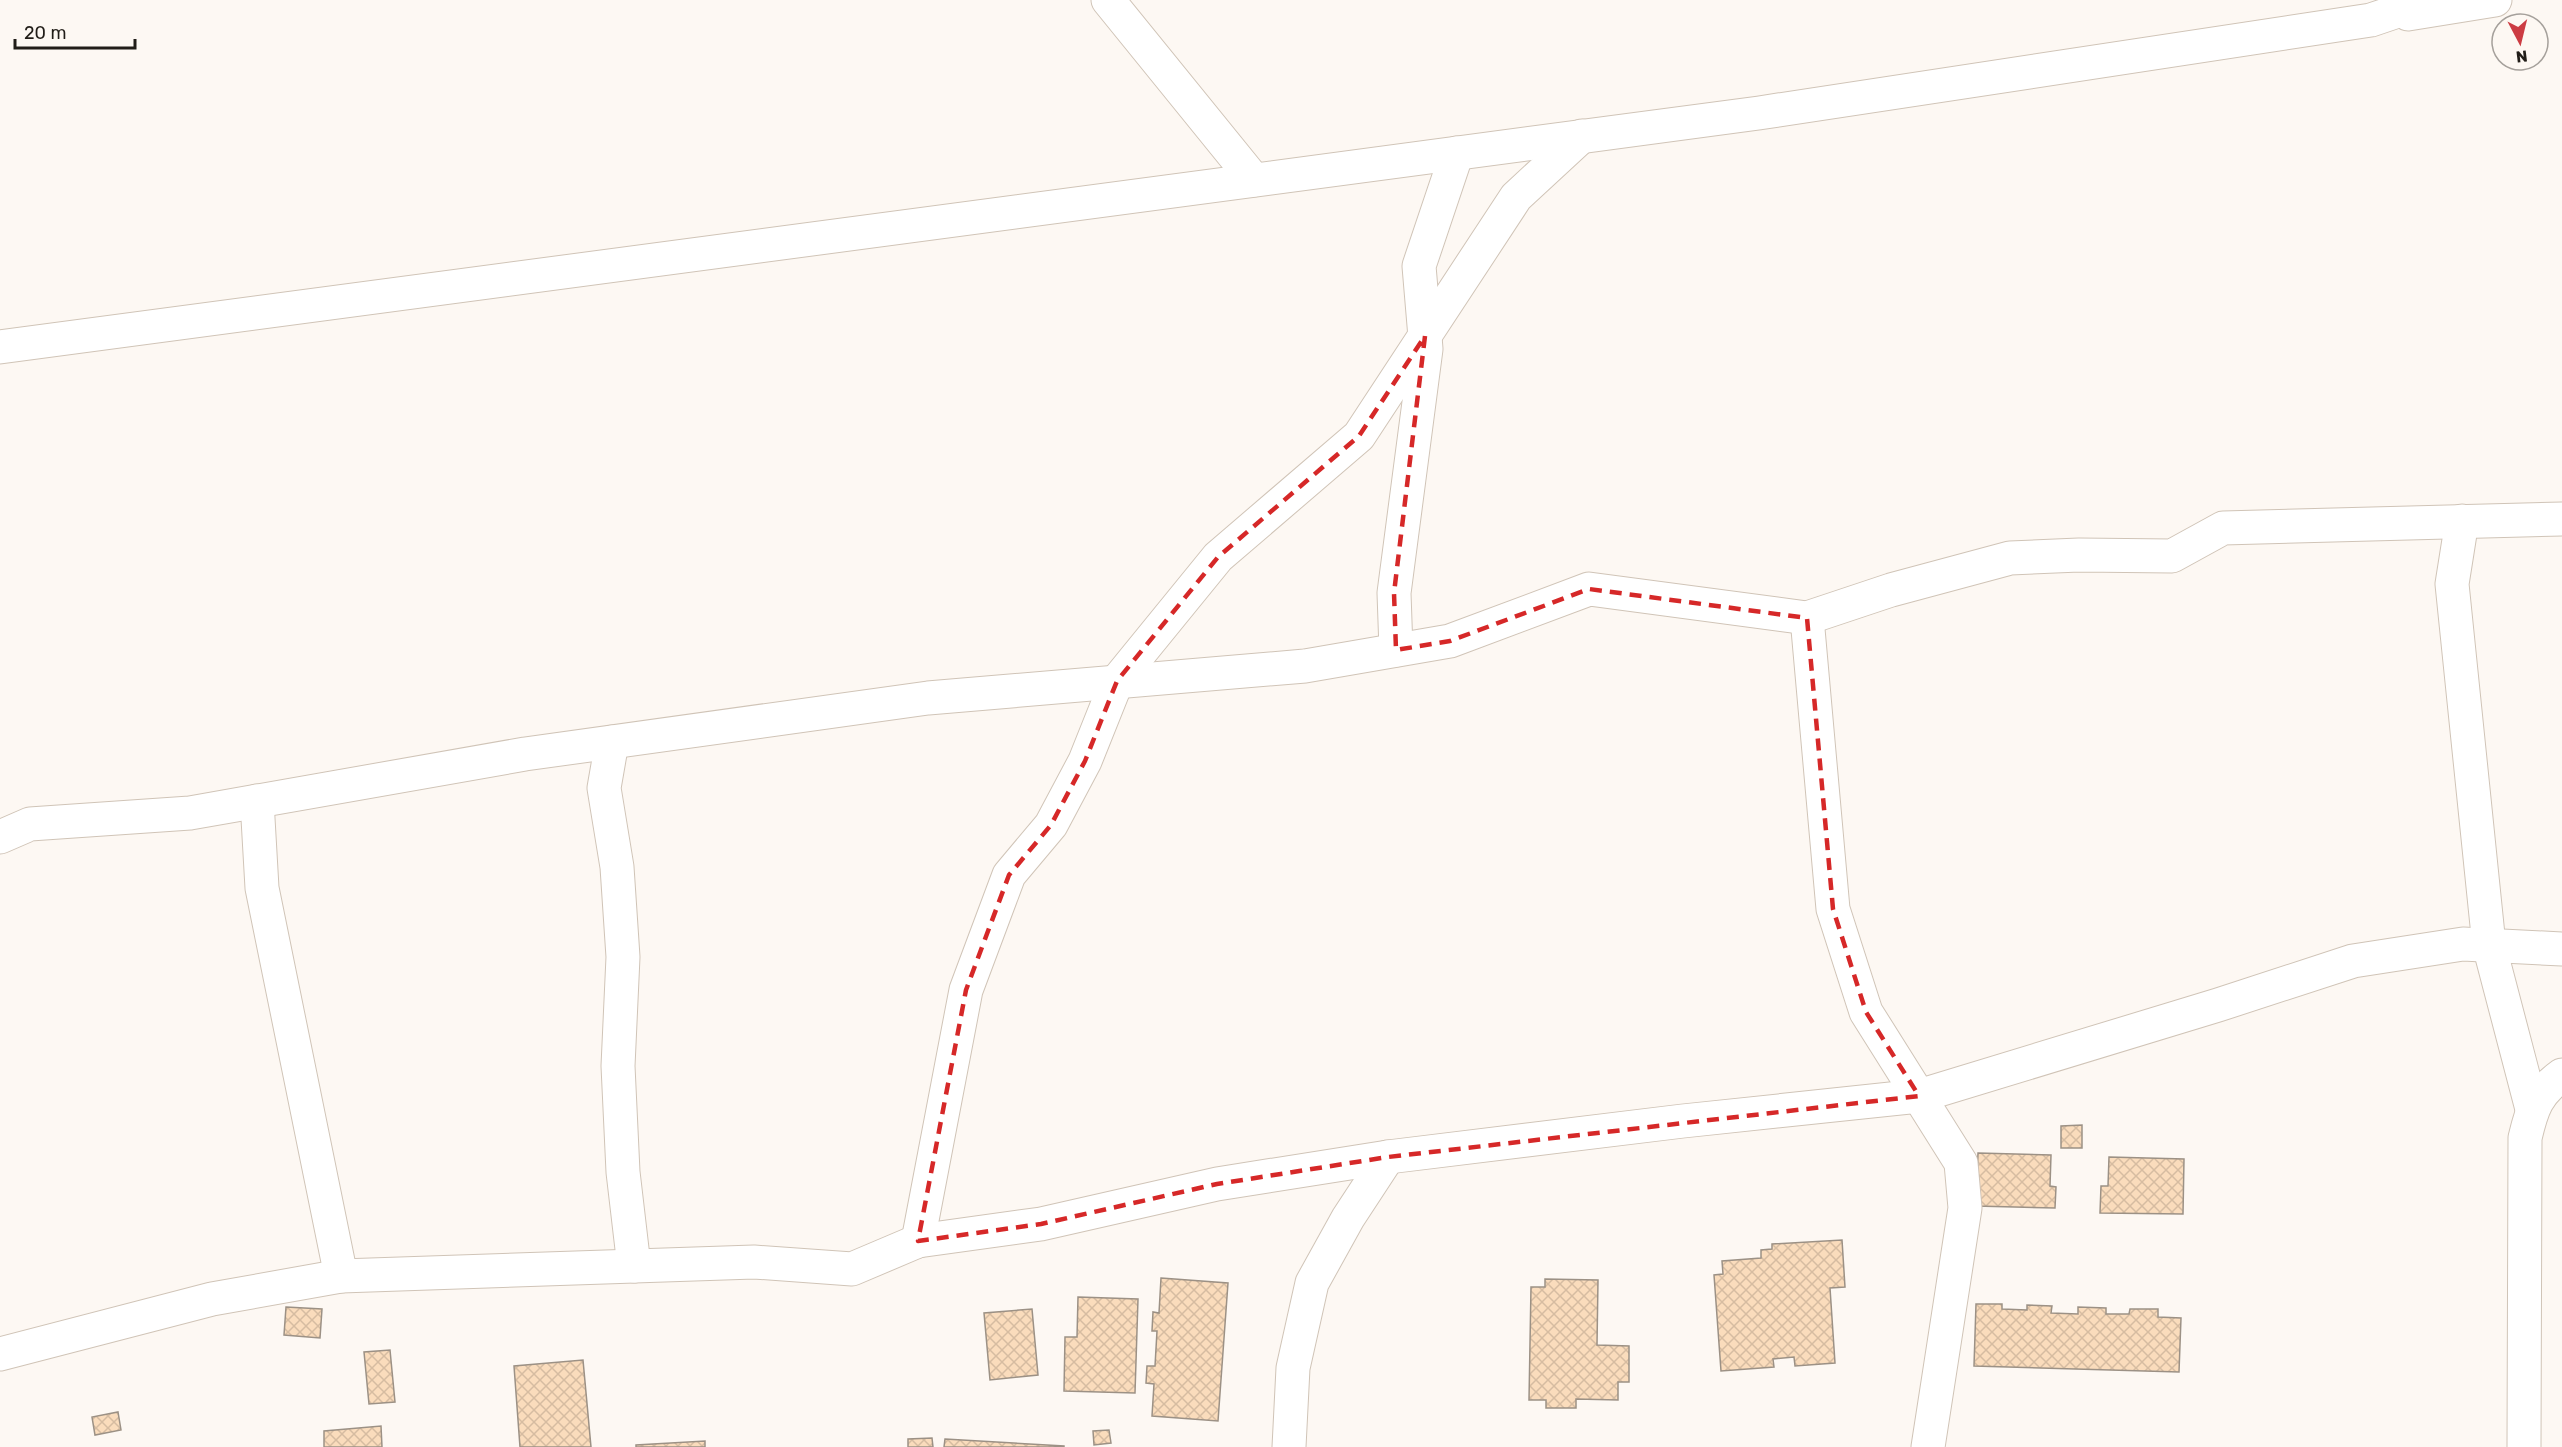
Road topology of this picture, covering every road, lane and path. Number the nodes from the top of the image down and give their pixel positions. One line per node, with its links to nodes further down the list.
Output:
1 (1107, 0): 7 (street)
2 (2430, 0): 4 (street)
3 (2495, 0): 4 (street)
4 (2371, 20): 5 (street)
5 (1582, 136): 6 (street); 8 (street)
6 (1457, 153): 7 (street); 8 (street)
7 (1254, 180): 9 (street)
8 (1425, 336): 13 (street); 14 (street)
9 (0, 347)
10 (2562, 519): 11 (street)
11 (2462, 521): 12 (street); 18 (street)
12 (1808, 618): 13 (street); 21 (street)
13 (1396, 650): 14 (street)
14 (1117, 681): 15 (street); 24 (street)
15 (612, 742): 16 (street); 25 (street)
16 (257, 801): 17 (street); 26 (street)
17 (0, 837)
18 (2489, 945): 19 (street); 21 (street); 22 (street)
19 (2562, 949)
20 (2562, 1074): 22 (street)
21 (1919, 1096): 23 (street); 29 (street)
22 (2532, 1109): 30 (street)
23 (1388, 1158): 24 (street); 28 (street)
24 (918, 1241): 25 (street)
25 (634, 1266): 26 (street)
26 (341, 1276): 27 (street)
27 (0, 1354)
28 (1288, 1447)
29 (1928, 1447)
30 (2524, 1447)

